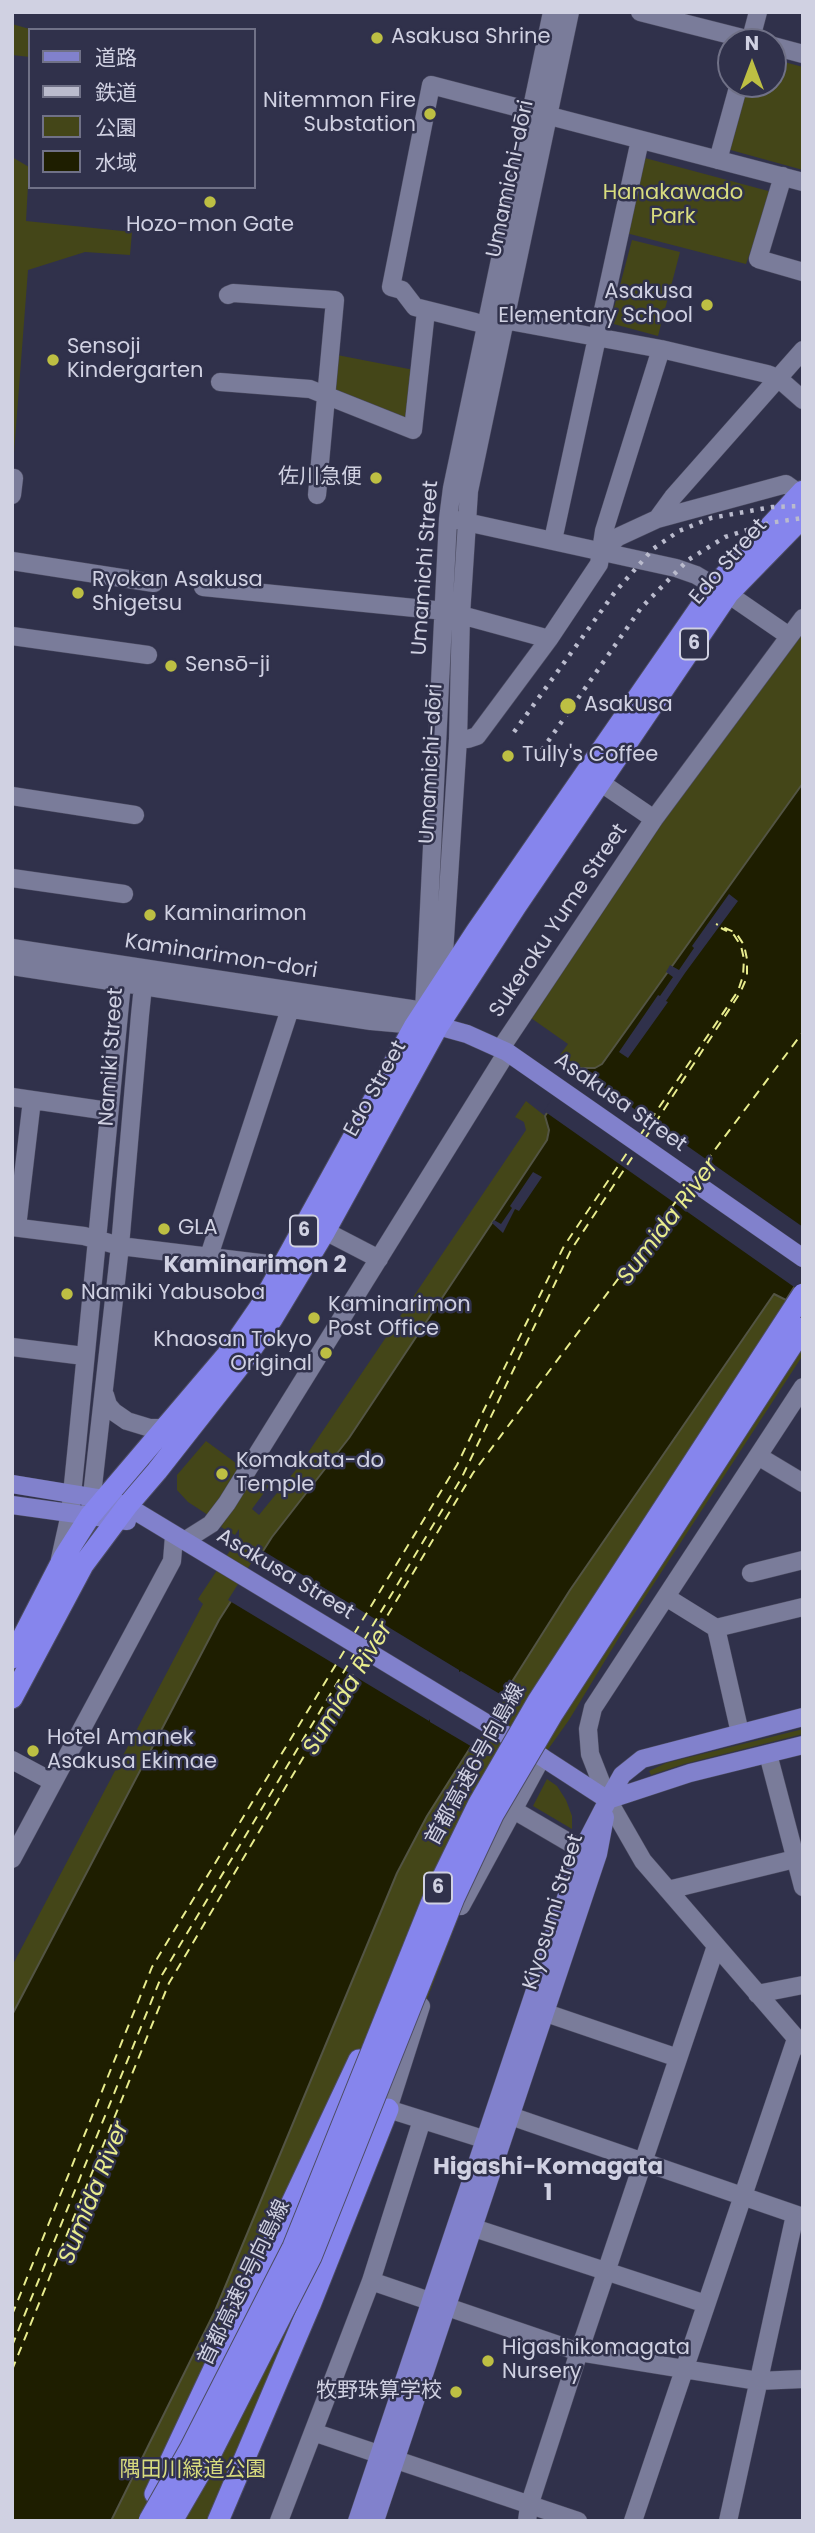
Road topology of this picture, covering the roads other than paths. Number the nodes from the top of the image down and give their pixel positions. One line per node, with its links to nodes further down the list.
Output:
1 (552, 12): 7 (street, Umamichi Street)
2 (570, 12): 7 (street, Umamichi-dōri)
3 (640, 12): 4 (street)
4 (664, 16): 5 (street)
5 (717, 31)
6 (735, 98): 9 (street)
7 (540, 112): 8 (street); 14 (street); 15 (street, Umamichi-dōri); 16 (street, Umamichi Street)
8 (640, 140): 9 (street); 17 (street)
9 (718, 160): 10 (street)
10 (783, 176): 11 (street); 12 (street)
11 (803, 182)
12 (803, 272)
13 (228, 295): 22 (street)
14 (426, 310): 16 (street); 22 (street)
15 (504, 320): 16 (street); 17 (street); 28 (street, Umamichi-dōri)
16 (485, 325): 28 (street, Umamichi Street)
17 (597, 337): 18 (street); 29 (street)
18 (661, 349): 20 (street); 30 (street)
19 (803, 350): 20 (street)
20 (778, 378): 23 (street); 27 (street)
21 (220, 382): 22 (street)
22 (327, 394): 25 (street)
23 (803, 400)
24 (801, 493): 27 (street); 34 (highway, Edo Street / 6)
25 (317, 495)
26 (803, 517): 34 (highway, Edo Street / 6)
27 (657, 519): 30 (street)
28 (457, 520): 29 (street); 35 (street, Umamichi Street)
29 (553, 540): 30 (street)
30 (602, 551): 34 (street); 39 (street)
31 (12, 561): 32 (street)
32 (154, 583)
33 (203, 587): 35 (street)
34 (722, 590): 38 (street); 42 (highway, Edo Street / 6)
35 (453, 613): 39 (street); 41 (street, Umamichi-dōri); 55 (street, Umamichi Street)
36 (803, 618): 38 (street, Sukeroku Yume Street)
37 (12, 636): 40 (street)
38 (789, 636): 45 (street, Sukeroku Yume Street)
39 (549, 639): 41 (street)
40 (148, 655)
41 (458, 739): 51 (street, Umamichi-dōri)
42 (593, 778): 45 (street); 51 (highway, Edo Street / 6); 55 (highway, Edo Street / 6)
43 (12, 796): 44 (street)
44 (135, 815)
45 (654, 819): 56 (street, Sukeroku Yume Street)
46 (12, 878): 47 (street)
47 (124, 894)
48 (12, 948): 50 (street, Kaminarimon-dori)
49 (12, 966): 52 (street, Kaminarimon-dori)
50 (137, 967): 52 (street, Namiki Street); 53 (street, Namiki Street); 55 (street, Kaminarimon-dori)
51 (443, 982): 55 (highway, Edo Street / 6)
52 (122, 983): 53 (street, Kaminarimon-dori); 59 (street, Namiki Street)
53 (143, 986): 54 (street, Kaminarimon-dori); 63 (street, Namiki Street)
54 (290, 1009): 55 (street, Kaminarimon-dori); 64 (street)
55 (425, 1021): 56 (main road, Asakusa Street); 61 (highway, Edo Street / 6); 67 (highway, Edo Street / 6)
56 (504, 1050): 65 (main road, Asakusa Street); 66 (street, Sukeroku Yume Street)
57 (12, 1097): 58 (street)
58 (32, 1100): 59 (street); 60 (street)
59 (108, 1111): 62 (street, Namiki Street)
60 (15, 1227): 62 (street)
61 (325, 1231): 66 (street); 67 (highway, Edo Street / 6)
62 (96, 1239): 63 (street); 71 (street, Namiki Street)
63 (120, 1246): 64 (street); 73 (street, Namiki Street)
64 (209, 1256): 67 (street)
65 (803, 1258)
66 (379, 1259): 84 (street, Sukeroku Yume Street)
67 (294, 1267): 76 (highway, Edo Street / 6); 83 (highway, Edo Street / 6)
68 (803, 1294): 135 (highway, 首都高速6号向島線 / 6, bridge)
69 (803, 1328): 136 (highway, 首都高速6号向島線 / 6, bridge)
70 (12, 1347): 71 (street)
71 (84, 1356): 74 (street, Namiki Street)
72 (803, 1387): 77 (street)
73 (105, 1395): 75 (street, Namiki Street); 76 (street)
74 (80, 1415): 75 (street); 80 (street, Namiki Street)
75 (102, 1415): 82 (street, Namiki Street)
76 (172, 1422): 82 (highway, Edo Street / 6)
77 (758, 1456): 78 (street); 88 (street)
78 (803, 1483)
79 (12, 1484): 80 (main road)
80 (72, 1494): 82 (street, Namiki Street)
81 (12, 1505): 82 (main road, Asakusa Street)
82 (89, 1506): 83 (main road, Asakusa Street); 86 (highway); 91 (highway, Edo Street / 6)
83 (122, 1513): 84 (main road, Asakusa Street); 86 (highway, Edo Street / 6)
84 (179, 1539): 96 (main road, Asakusa Street, bridge); 99 (street)
85 (803, 1560): 87 (street)
86 (83, 1565): 92 (highway, Edo Street / 6)
87 (751, 1573)
88 (666, 1597): 90 (street); 100 (street)
89 (803, 1607): 90 (street)
90 (716, 1629): 94 (street)
91 (12, 1658)
92 (12, 1698)
93 (803, 1717): 94 (main road)
94 (740, 1733): 100 (main road)
95 (803, 1745): 97 (main road)
96 (538, 1754): 100 (main road, Asakusa Street); 101 (street)
97 (768, 1754): 100 (main road); 103 (street)
98 (12, 1760): 99 (street)
99 (53, 1782): 104 (street)
100 (608, 1800): 102 (main road, Kiyosumi Street); 106 (street); 111 (main road, Kiyosumi Street)
101 (512, 1810): 102 (street); 107 (street)
102 (582, 1850): 115 (main road, Kiyosumi Street)
103 (799, 1857): 105 (street); 106 (street)
104 (12, 1858)
105 (803, 1887)
106 (668, 1890): 108 (street)
107 (466, 1895): 114 (street); 134 (highway)
108 (716, 1946): 110 (street); 113 (street)
109 (803, 1985): 110 (street)
110 (757, 1994): 112 (street)
111 (546, 2013): 113 (street); 116 (main road, Kiyosumi Street)
112 (799, 2042): 120 (street)
113 (678, 2058): 119 (street)
114 (388, 2109): 117 (street); 137 (highway)
115 (495, 2110): 116 (street); 118 (main road, Kiyosumi Street)
116 (512, 2118): 118 (main road, Kiyosumi Street); 119 (street)
117 (422, 2120): 118 (street); 124 (street)
118 (494, 2142): 122 (main road, Kiyosumi Street); 125 (main road, Kiyosumi Street)
119 (642, 2163): 120 (street); 123 (street)
120 (743, 2196): 121 (street); 126 (street)
121 (799, 2216): 130 (street)
122 (474, 2228): 123 (street); 125 (main road, Kiyosumi Street)
123 (606, 2272): 126 (street); 127 (street)
124 (371, 2281): 125 (street); 131 (street)
125 (439, 2304): 127 (street); 132 (main road, Kiyosumi Street)
126 (706, 2304): 128 (street)
127 (579, 2352): 128 (street); 133 (street)
128 (684, 2369): 130 (street); 142 (street)
129 (803, 2379): 130 (street)
130 (758, 2381): 143 (street)
131 (313, 2432): 132 (street); 138 (street)
132 (387, 2458): 133 (street); 139 (main road, Kiyosumi Street); 140 (main road, Kiyosumi Street)
133 (528, 2513): 141 (street)
134 (142, 2521)
135 (149, 2521)
136 (172, 2521)
137 (218, 2521)
138 (279, 2521)
139 (357, 2521)
140 (375, 2521)
141 (578, 2521)
142 (633, 2521)
143 (728, 2521)

